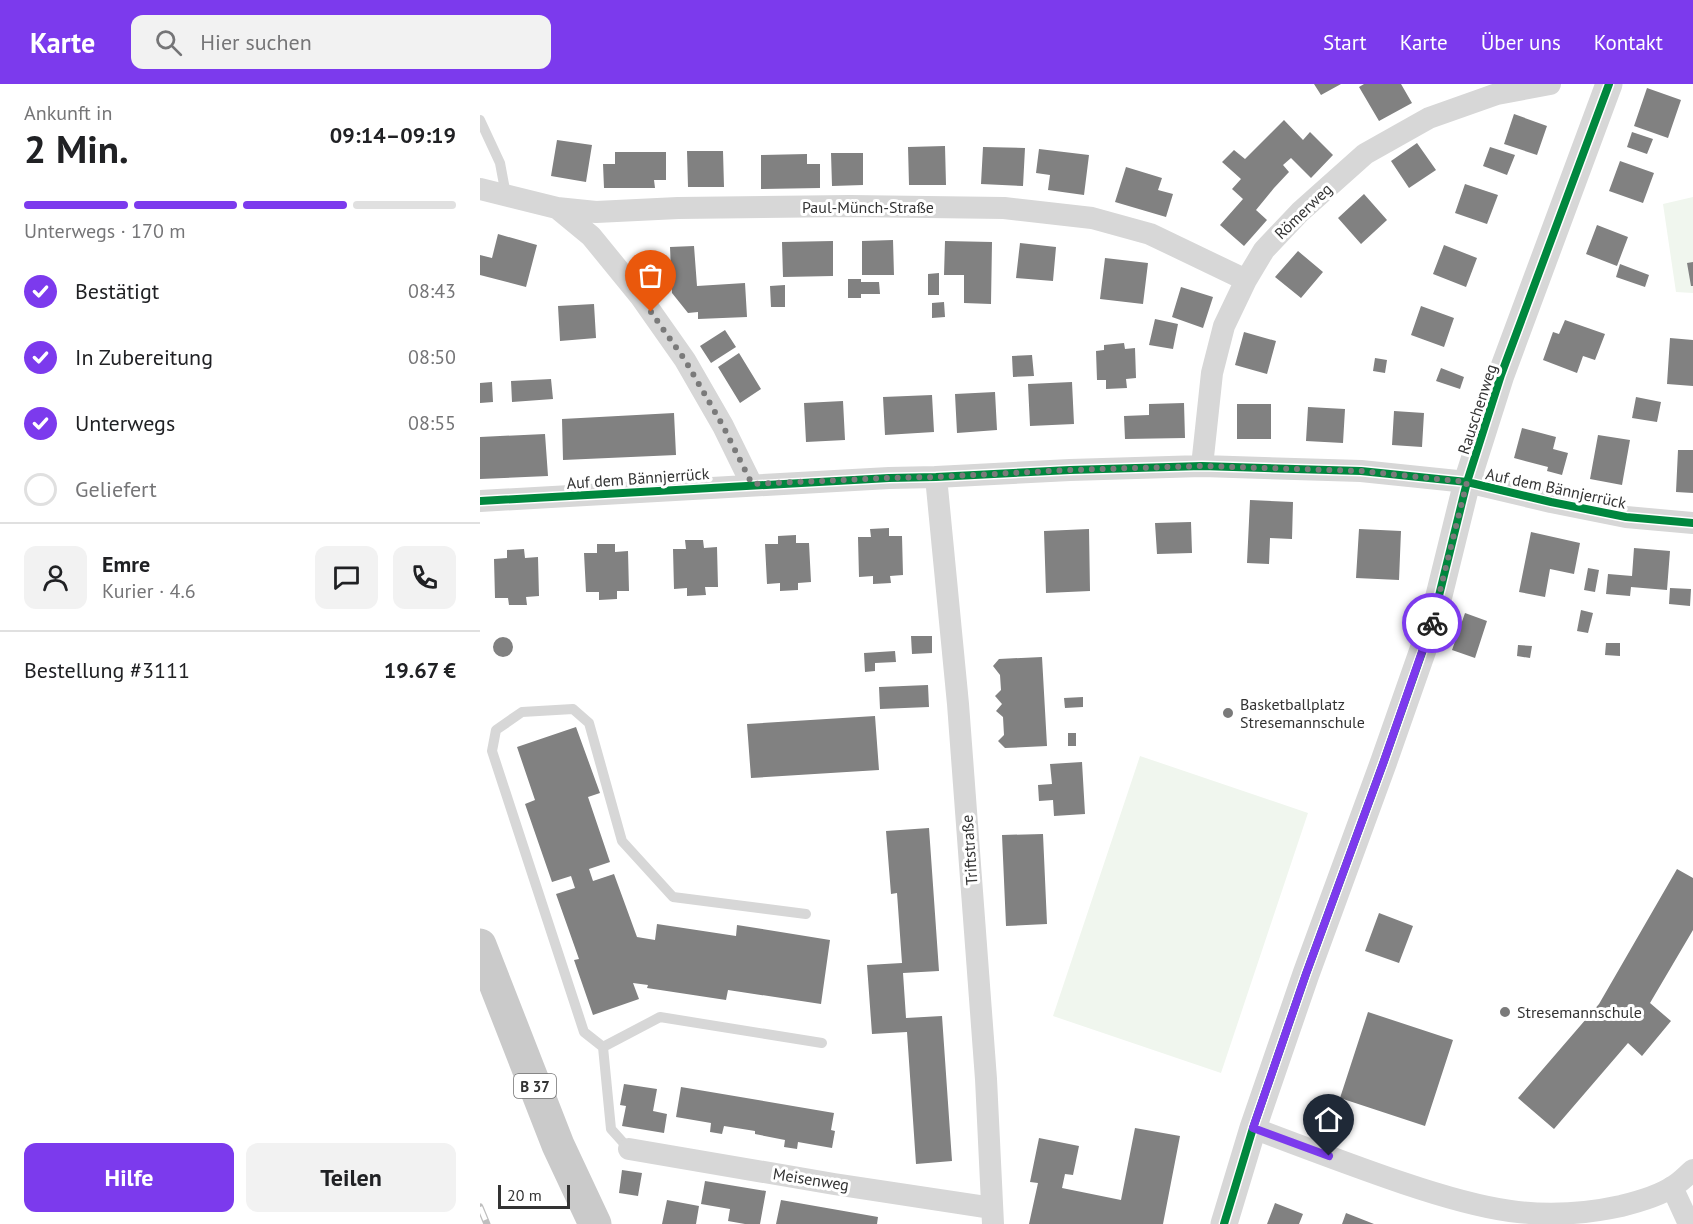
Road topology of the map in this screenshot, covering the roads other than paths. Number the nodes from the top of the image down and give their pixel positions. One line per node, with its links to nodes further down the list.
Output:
1 (1550, 84): 7 (street, Römerweg)
2 (1609, 84): 10 (street, Rauschenweg)
3 (480, 120): 5 (lane)
4 (480, 189): 5 (street, Paul-Münch-Straße)
5 (506, 195): 6 (street, Paul-Münch-Straße)
6 (557, 208): 7 (street, Paul-Münch-Straße); 11 (street)
7 (1246, 280): 8 (street, Römerweg)
8 (1202, 466): 9 (street, Auf dem Bännjerrück); 10 (street, Auf dem Bännjerrück)
9 (936, 477): 11 (street, Auf dem Bännjerrück); 22 (street, Triftstraße)
10 (1467, 482): 13 (street, Auf dem Bännjerrück); 18 (street, Rauschenweg)
11 (752, 484): 12 (street, Auf dem Bännjerrück)
12 (480, 501)
13 (1693, 523)
14 (806, 914): 17 (lane)
15 (480, 945): 23 (main road, B 37)
16 (822, 1043): 17 (lane)
17 (603, 1047): 19 (lane)
18 (1253, 1128): 21 (street); 24 (street, Rauschenweg)
19 (629, 1149): 22 (street, Meisenweg)
20 (1693, 1170): 21 (street)
21 (1672, 1187): 25 (street)
22 (992, 1216)
23 (595, 1224)
24 (1224, 1224)
25 (1689, 1224)

